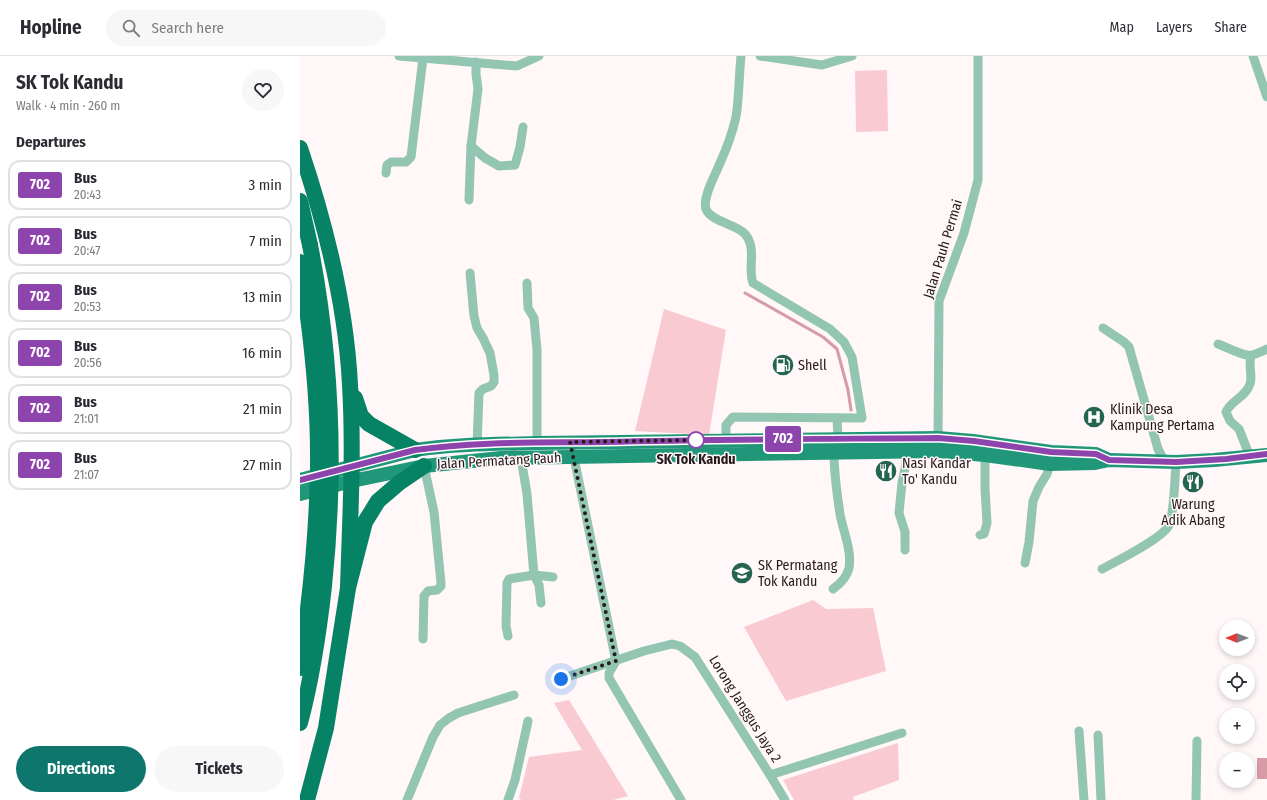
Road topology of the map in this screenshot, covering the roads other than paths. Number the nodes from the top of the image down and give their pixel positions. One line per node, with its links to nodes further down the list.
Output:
1 (399, 56): 8 (street)
2 (539, 56): 9 (street)
3 (741, 56): 25 (street)
4 (760, 56): 5 (street)
5 (852, 56)
6 (978, 56): 30 (street, Jalan Pauh Permai)
7 (1253, 56): 10 (street)
8 (423, 58): 9 (street); 14 (street)
9 (476, 62): 12 (street)
10 (1267, 97)
11 (523, 127): 12 (street)
12 (471, 146): 15 (street)
13 (300, 148): 24 (highway)
14 (386, 173)
15 (469, 200)
16 (300, 201): 64 (highway, bridge)
17 (300, 262): 60 (highway, bridge)
18 (470, 273): 31 (street)
19 (527, 283): 29 (street)
20 (1103, 328): 42 (street)
21 (1218, 344): 23 (street)
22 (1267, 349): 23 (street)
23 (1251, 356): 39 (street)
24 (350, 385): 32 (highway); 45 (highway)
25 (837, 418): 26 (street); 27 (street)
26 (838, 439): 27 (main road, Jalan Permatang Pauh); 30 (main road, Jalan Permatang Pauh)
27 (726, 440): 28 (main road, Jalan Permatang Pauh); 36 (street)
28 (570, 442): 29 (main road, Jalan Permatang Pauh); 38 (street)
29 (536, 443): 31 (main road, Jalan Permatang Pauh)
30 (938, 444): 33 (main road, Jalan Permatang Pauh); 37 (main road, Jalan Permatang Pauh); 41 (main road, Jalan Permatang Pauh)
31 (477, 445): 32 (main road, Jalan Permatang Pauh)
32 (415, 450): 45 (main road, Jalan Permatang Pauh)
33 (906, 452): 34 (main road, Jalan Permatang Pauh); 49 (street)
34 (834, 453): 36 (main road, Jalan Permatang Pauh); 55 (street)
35 (1267, 454): 39 (main road, Jalan Permatang Pauh)
36 (726, 455): 38 (main road, Jalan Permatang Pauh)
37 (985, 455): 43 (main road, Jalan Permatang Pauh); 48 (street)
38 (573, 457): 40 (main road, Jalan Permatang Pauh); 59 (street)
39 (1250, 457): 42 (main road, Jalan Permatang Pauh)
40 (521, 458): 44 (main road, Jalan Permatang Pauh); 52 (street)
41 (1109, 460): 42 (main road, Jalan Permatang Pauh); 43 (main road, Jalan Permatang Pauh)
42 (1170, 462): 51 (street)
43 (1050, 464): 50 (street)
44 (424, 466): 45 (main road, Jalan Permatang Pauh); 54 (highway); 58 (street)
45 (352, 473): 46 (main road, Jalan Permatang Pauh); 47 (main road, Jalan Permatang Pauh); 54 (highway)
46 (300, 480)
47 (300, 494)
48 (980, 535)
49 (905, 550)
50 (1025, 563)
51 (1102, 569)
52 (534, 576): 53 (street); 56 (street); 57 (street)
53 (553, 577)
54 (348, 588): 70 (highway)
55 (833, 589)
56 (541, 603)
57 (508, 636)
58 (423, 639)
59 (616, 661): 61 (street); 69 (street, Lorong Janggus Jaya 2); 73 (street)
60 (300, 668)
61 (561, 679)
62 (514, 695): 71 (street)
63 (528, 720): 72 (street)
64 (300, 723)
65 (1079, 730): 75 (street)
66 (902, 733): 69 (street)
67 (1098, 735): 76 (street)
68 (1197, 741): 77 (street)
69 (770, 775): 74 (street, Lorong Janggus Jaya 2)
70 (307, 800)
71 (407, 800)
72 (508, 800)
73 (680, 800)
74 (784, 800)
75 (1084, 800)
76 (1101, 800)
77 (1196, 800)

